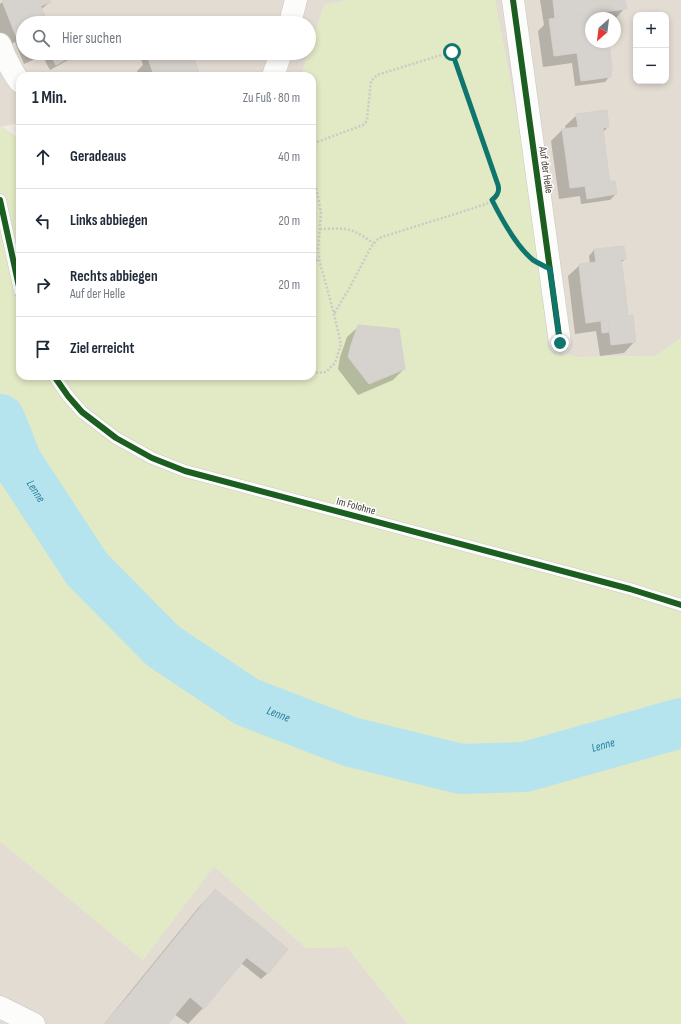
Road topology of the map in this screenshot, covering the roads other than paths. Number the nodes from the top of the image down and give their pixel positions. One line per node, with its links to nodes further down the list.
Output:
1 (296, 0): 3 (street)
2 (513, 0): 10 (street, Auf der Helle)
3 (292, 16)
4 (0, 44): 7 (street)
5 (279, 60): 6 (street)
6 (274, 72)
7 (16, 78)
8 (0, 200): 9 (lane)
9 (16, 273)
10 (560, 343)
11 (57, 380): 12 (lane, Im Folohne)
12 (681, 605)
13 (0, 1007): 14 (street)
14 (34, 1024)

